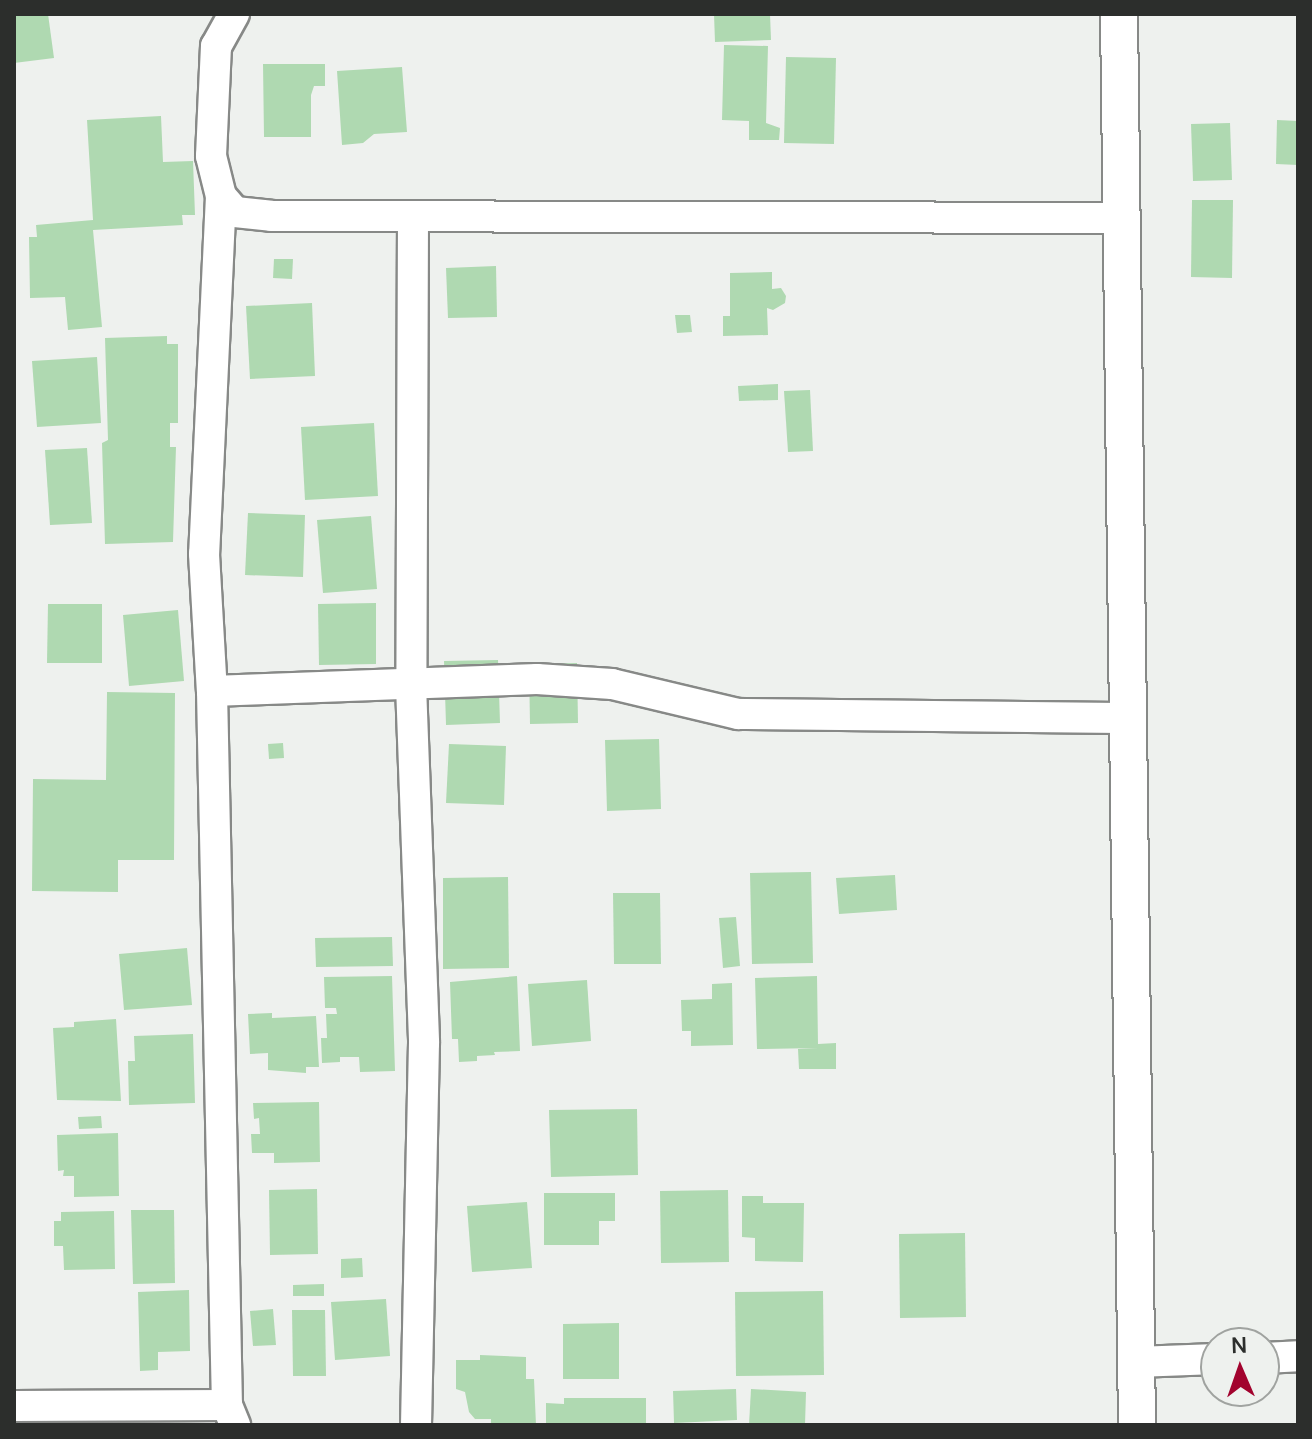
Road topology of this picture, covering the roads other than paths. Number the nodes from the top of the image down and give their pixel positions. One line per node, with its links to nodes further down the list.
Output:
1 (234, 14): 3 (street)
2 (1119, 14): 5 (street)
3 (221, 196): 4 (street); 7 (street)
4 (413, 217): 5 (street); 6 (street)
5 (1120, 218): 8 (street)
6 (411, 685): 7 (street); 8 (street); 13 (street)
7 (212, 691): 12 (street)
8 (1129, 718): 10 (street)
9 (1200, 1360): 10 (street)
10 (1136, 1362): 14 (street)
11 (14, 1406): 12 (street)
12 (231, 1415)
13 (416, 1425)
14 (1137, 1425)

